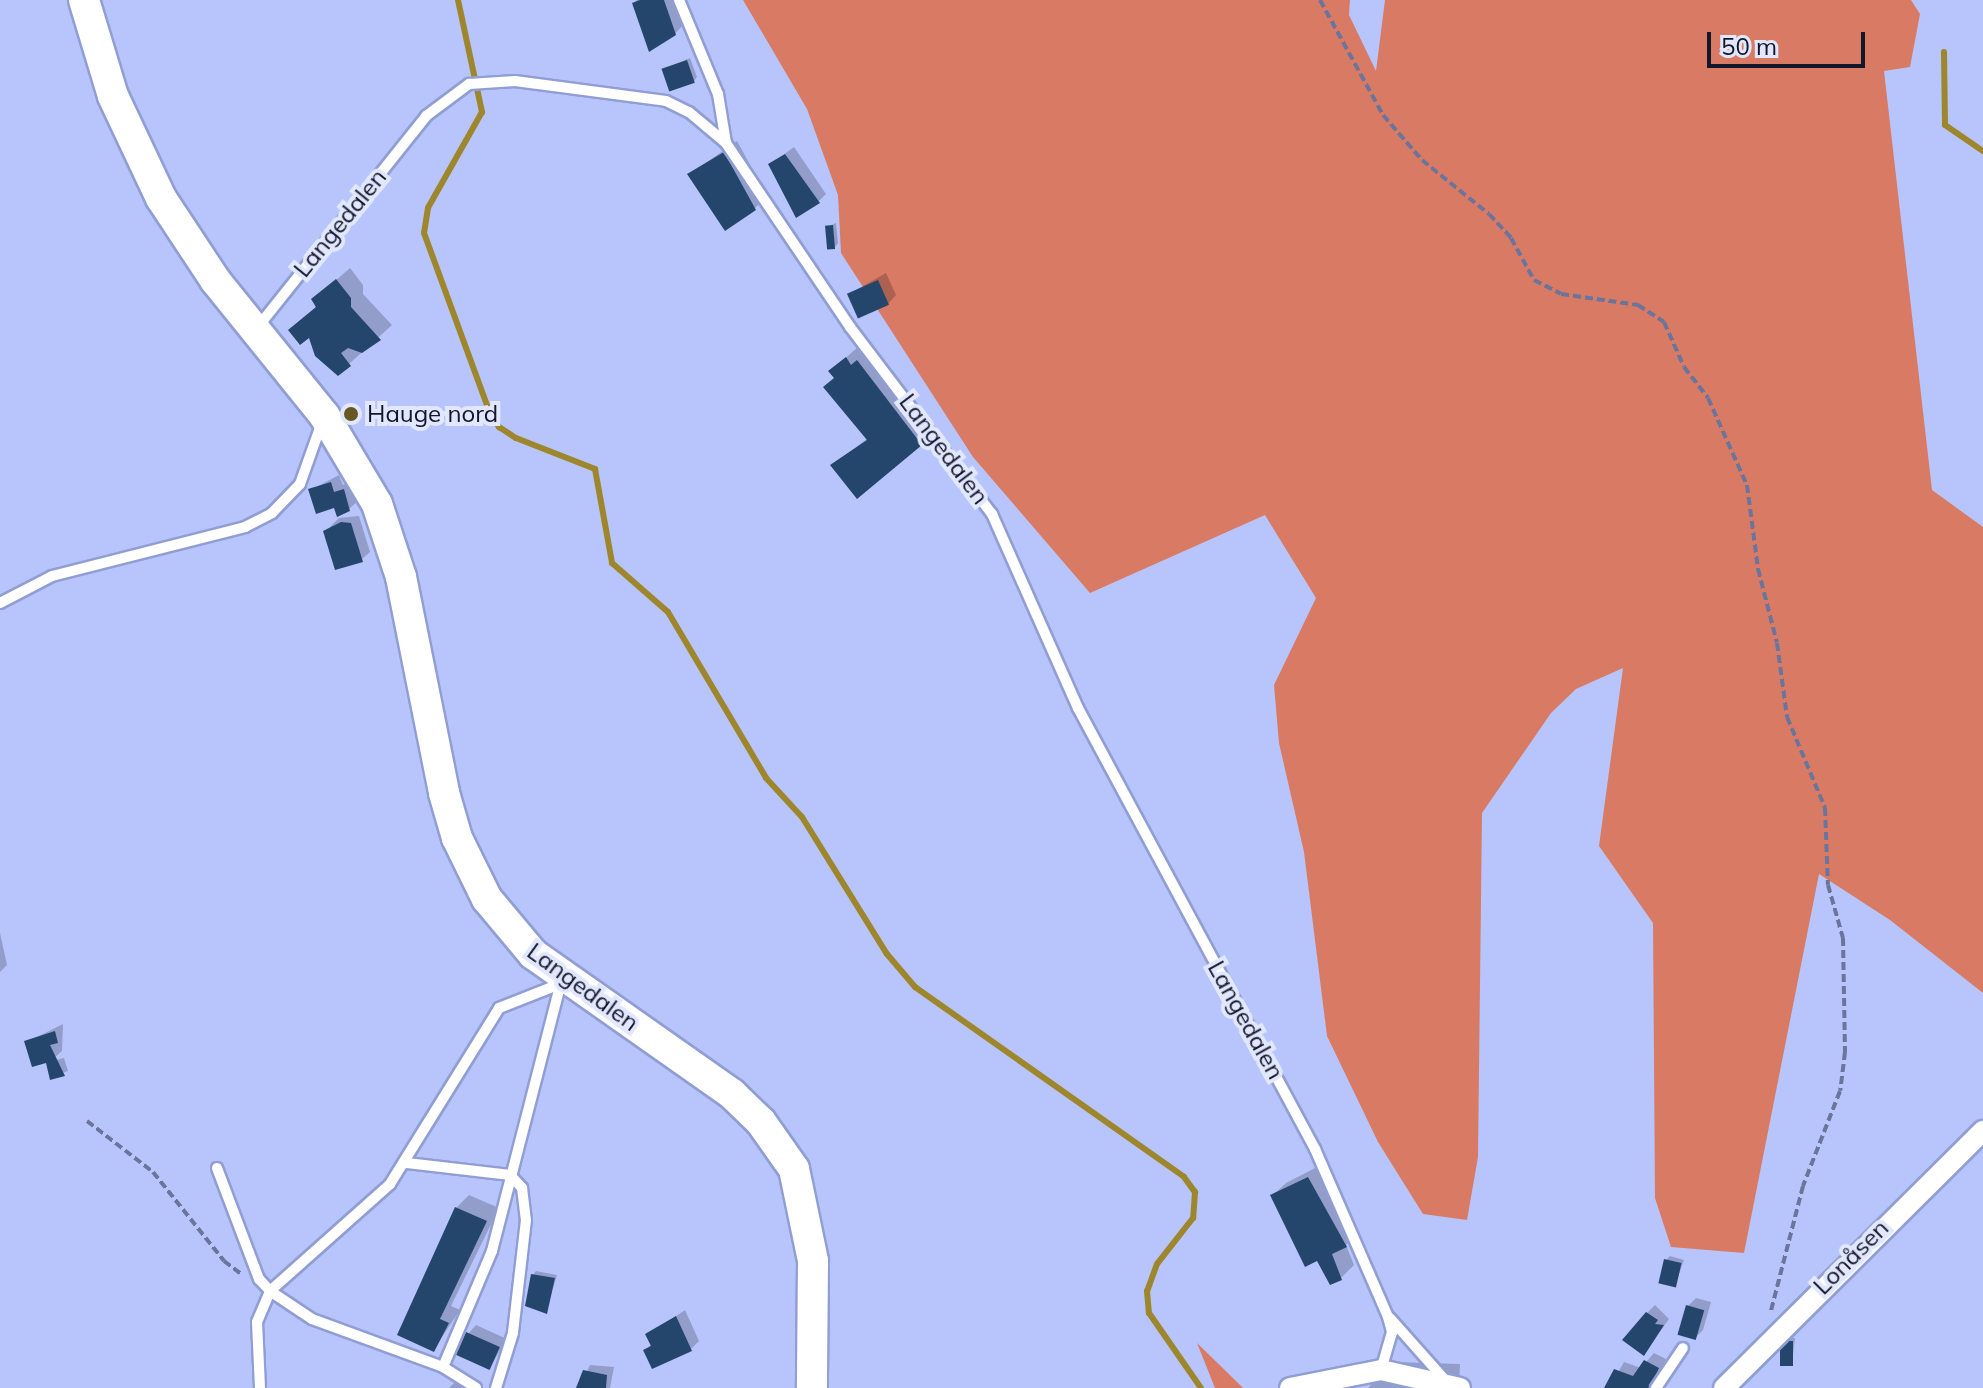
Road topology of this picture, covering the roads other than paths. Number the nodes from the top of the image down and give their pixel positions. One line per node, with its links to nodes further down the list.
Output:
1 (84, 0): 4 (main road, Langedalen)
2 (679, 0): 3 (lane)
3 (726, 143): 4 (lane, Langedalen); 13 (lane, Langedalen)
4 (255, 330): 5 (main road, Langedalen)
5 (324, 415): 6 (lane); 7 (main road, Langedalen)
6 (0, 603)
7 (563, 984): 9 (lane); 11 (lane); 21 (main road, Langedalen)
8 (1983, 1131): 24 (street, Lonåsen)
9 (407, 1163): 11 (lane); 12 (lane)
10 (217, 1168): 12 (lane)
11 (510, 1175): 15 (lane); 20 (lane)
12 (270, 1291): 15 (lane); 18 (lane)
13 (1388, 1317): 16 (lane, Langedalen); 17 (lane, Langedalen)
14 (1683, 1348): 23 (lane)
15 (443, 1367): 19 (lane)
16 (1381, 1370): 17 (street); 22 (street)
17 (1454, 1386)
18 (260, 1388)
19 (476, 1388)
20 (496, 1388)
21 (812, 1388)
22 (1290, 1388)
23 (1656, 1388)
24 (1724, 1388)

